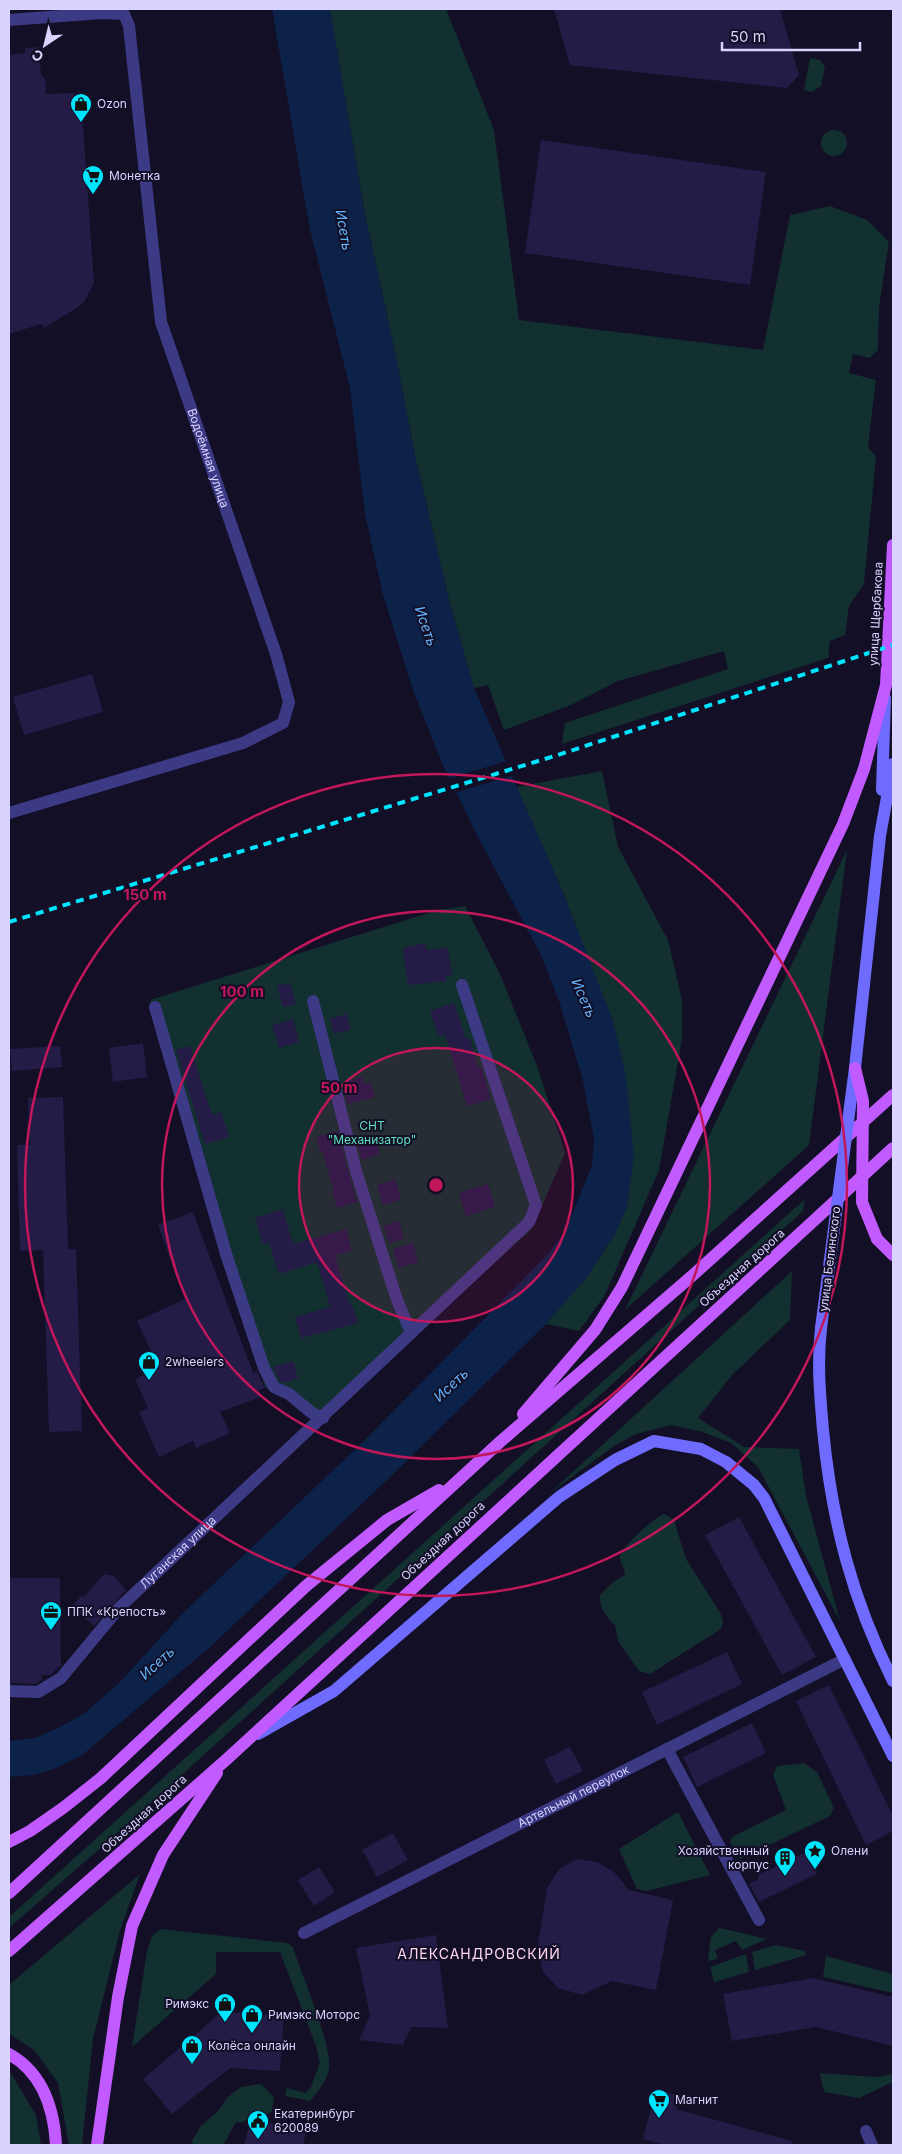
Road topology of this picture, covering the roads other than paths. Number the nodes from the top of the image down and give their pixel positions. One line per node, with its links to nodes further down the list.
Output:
1 (9, 20): 5 (street, Водоёмная улица)
2 (893, 545): 3 (main road, улица Щербакова)
3 (886, 685): 6 (main road, улица Белинского); 16 (main road, улица Щербакова)
4 (893, 764): 6 (main road, улица Белинского)
5 (9, 813)
6 (880, 832): 10 (main road, улица Белинского)
7 (462, 985): 14 (street, Луганская улица)
8 (313, 1001): 14 (street)
9 (155, 1006): 15 (street)
10 (854, 1068): 13 (main road, bridge); 19 (main road, улица Белинского, bridge)
11 (893, 1094): 16 (main road)
12 (893, 1148): 21 (main road, Объездная дорога)
13 (893, 1256)
14 (410, 1333): 15 (street, Луганская улица)
15 (323, 1418): 20 (street, Луганская улица)
16 (501, 1441): 17 (main road)
17 (460, 1477): 25 (main road); 26 (main road)
18 (845, 1659): 21 (main road); 22 (street, Артельный переулок); 23 (main road)
19 (893, 1681)
20 (9, 1691)
21 (247, 1740): 24 (main road, Объездная дорога)
22 (667, 1749): 27 (street); 28 (street, Артельный переулок)
23 (893, 1756)
24 (227, 1759): 29 (main road, Объездная дорога); 33 (main road)
25 (9, 1842)
26 (9, 1893)
27 (759, 1920)
28 (304, 1933)
29 (9, 1951)
30 (9, 2054): 32 (main road)
31 (866, 2131): 34 (street)
32 (56, 2145)
33 (97, 2145)
34 (872, 2145)

